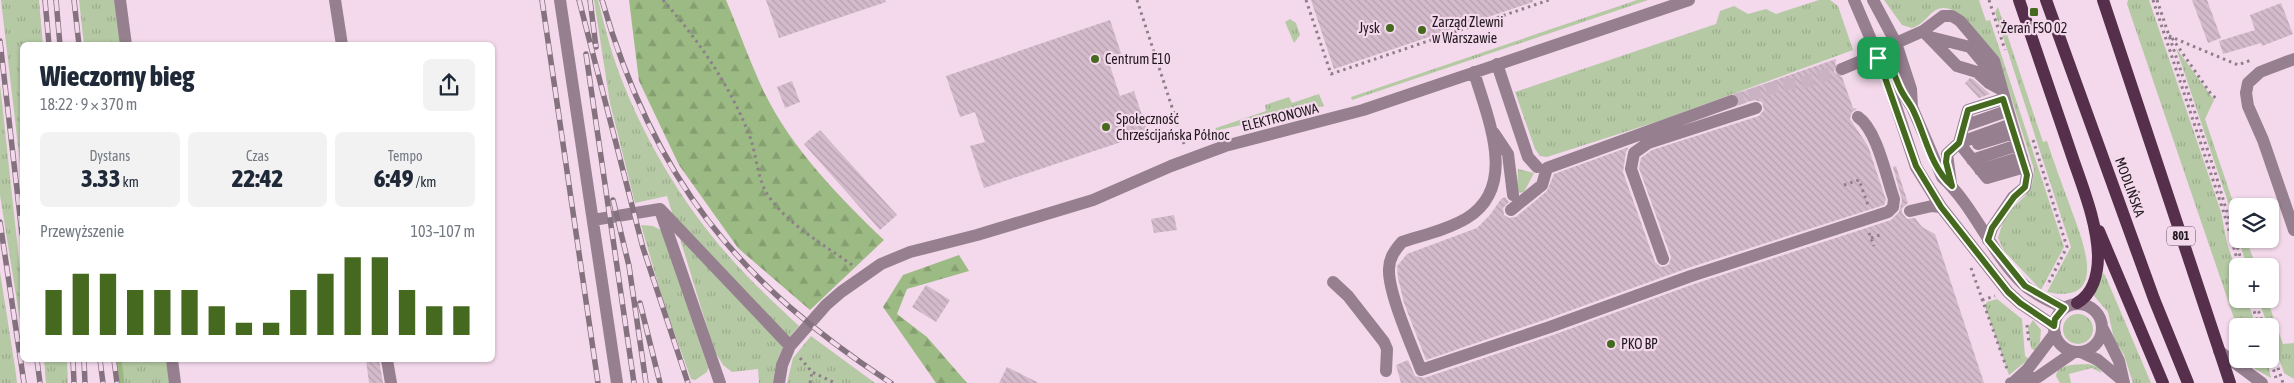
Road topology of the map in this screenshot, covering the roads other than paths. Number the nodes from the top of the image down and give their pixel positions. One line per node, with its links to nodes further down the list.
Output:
1 (120, 0): 13 (street)
2 (336, 0): 14 (street)
3 (560, 0): 42 (street)
4 (1689, 0): 18 (street, ELEKTRONOWA)
5 (1854, 0): 17 (street)
6 (1874, 0): 10 (street)
7 (2019, 0): 35 (main road)
8 (2046, 0): 65 (main road, MODLIŃSKA)
9 (2103, 0): 52 (main road, 801)
10 (1886, 24): 12 (street); 15 (street)
11 (1927, 34): 12 (street); 21 (street); 21 (street); 21 (street)
12 (1911, 35): 15 (street)
13 (126, 42)
14 (342, 42)
15 (1896, 43): 17 (street); 23 (street)
16 (2294, 59): 37 (street)
17 (1882, 62): 19 (street); 23 (street); 38 (street)
18 (1497, 64): 20 (street, ELEKTRONOWA); 27 (street)
19 (1842, 69)
20 (1474, 72): 26 (street); 51 (street, ELEKTRONOWA)
21 (2002, 95): 28 (street); 29 (street)
22 (1732, 101): 40 (street)
23 (1912, 107): 34 (street)
24 (1756, 108): 45 (street)
25 (1858, 117): 33 (street)
26 (1491, 129): 30 (street); 33 (street)
27 (1520, 134): 30 (street); 32 (street)
28 (2018, 145): 29 (street); 31 (street); 31 (street); 44 (street)
29 (1961, 146): 31 (street); 34 (street)
30 (1508, 154): 33 (street); 36 (street)
31 (1976, 165)
32 (1537, 167)
33 (1496, 169)
34 (1952, 186): 44 (street)
35 (2082, 186): 47 (main road); 64 (main road)
36 (1513, 195)
37 (2290, 206): 43 (street)
38 (1941, 207): 41 (street); 50 (street)
39 (660, 209): 42 (street); 51 (street); 62 (street)
40 (1511, 210)
41 (1910, 211)
42 (592, 220): 61 (street)
43 (2294, 230)
44 (1988, 240): 48 (street)
45 (1663, 259)
46 (1333, 282): 56 (street)
47 (2077, 303): 48 (street); 49 (street)
48 (2064, 308): 50 (street)
49 (2103, 329): 53 (street); 57 (street)
50 (2054, 330): 53 (street); 58 (street)
51 (790, 346): 63 (street)
52 (2219, 351): 66 (main road, 801); 67 (street)
53 (2077, 352): 57 (street); 58 (street)
54 (172, 362): 59 (street)
55 (387, 362): 60 (street)
56 (1386, 371)
57 (2123, 381)
58 (2013, 382)
59 (175, 383)
60 (391, 383)
61 (617, 383)
62 (720, 383)
63 (779, 383)
64 (2163, 383)
65 (2188, 383)
66 (2230, 383)
67 (2262, 383)

